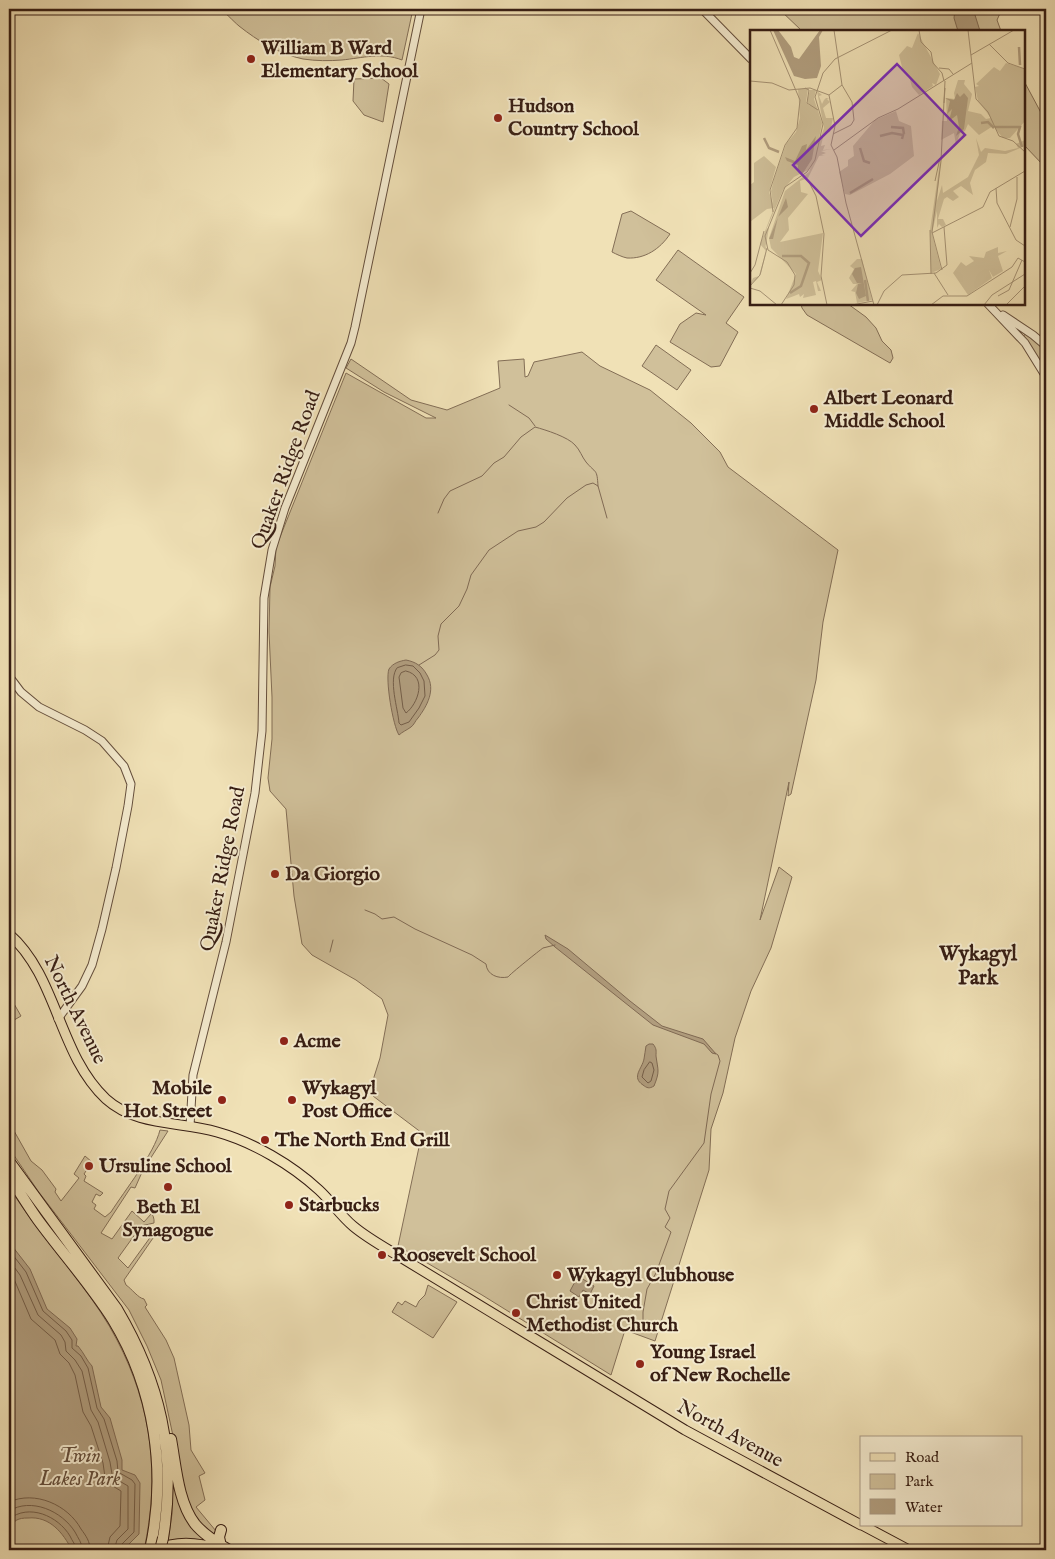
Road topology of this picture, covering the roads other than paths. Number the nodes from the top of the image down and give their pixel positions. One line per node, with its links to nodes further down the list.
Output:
1 (421, 9): 13 (street, Quaker Ridge Road)
2 (702, 9): 3 (street)
3 (750, 58)
4 (989, 305): 5 (street)
5 (996, 311): 6 (street); 7 (street)
6 (1027, 331): 7 (street); 8 (street)
7 (1020, 338): 9 (street)
8 (1046, 346)
9 (1046, 377)
10 (9, 676): 12 (street)
11 (9, 934): 12 (main road, North Avenue)
12 (58, 1018): 13 (main road, North Avenue)
13 (190, 1126): 17 (main road, North Avenue)
14 (9, 1161): 16 (highway)
15 (9, 1176): 20 (highway)
16 (158, 1401): 21 (highway); 22 (highway, bridge)
17 (860, 1524)
18 (864, 1526): 23 (main road, North Avenue)
19 (221, 1530): 21 (highway)
20 (152, 1548): 21 (highway)
21 (223, 1549)
22 (160, 1550)
23 (909, 1550)

